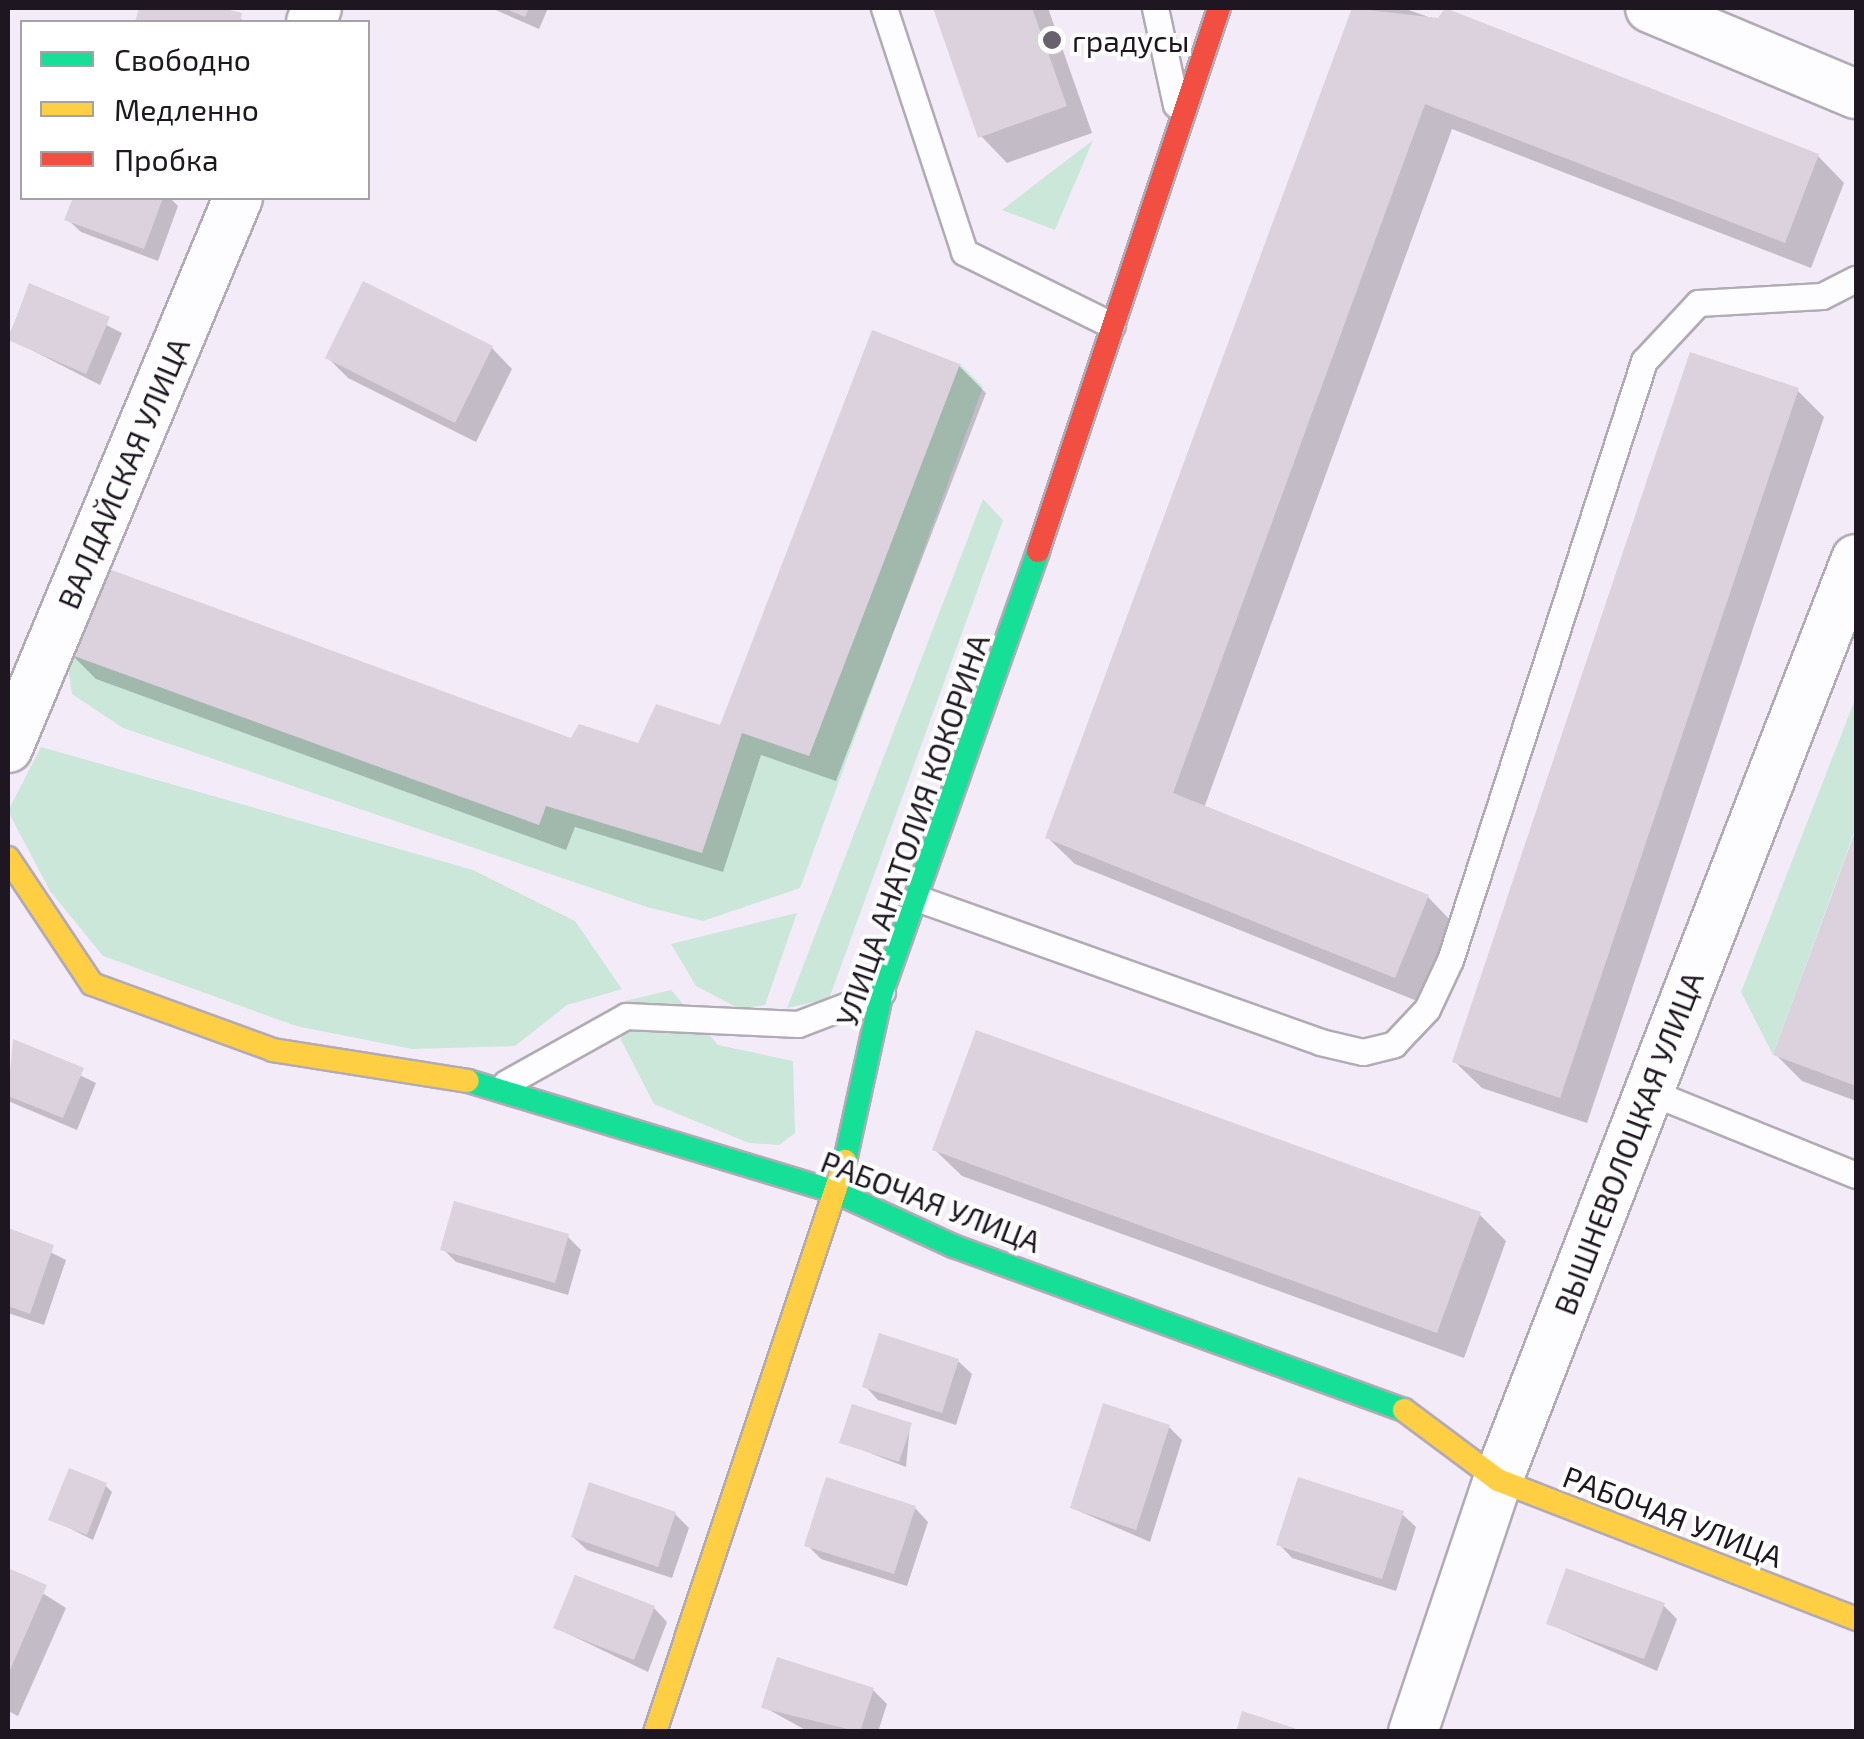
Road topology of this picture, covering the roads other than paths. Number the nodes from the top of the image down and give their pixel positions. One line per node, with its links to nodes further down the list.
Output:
1 (884, 8): 9 (lane)
2 (1156, 8): 6 (lane)
3 (1219, 8): 6 (street, УЛИЦА АНАТОЛИЯ КОКОРИНА)
4 (1650, 8): 5 (street)
5 (1856, 94)
6 (1179, 121): 9 (street, УЛИЦА АНАТОЛИЯ КОКОРИНА)
7 (237, 200): 11 (street, ВАЛДАЙСКАЯ УЛИЦА)
8 (1856, 279): 13 (lane)
9 (1112, 324): 13 (street, УЛИЦА АНАТОЛИЯ КОКОРИНА)
10 (1856, 559): 16 (street, ВЫШНЕВОЛОЦКАЯ УЛИЦА)
11 (8, 748)
12 (8, 858): 15 (street, РАБОЧАЯ УЛИЦА)
13 (922, 900): 14 (street, УЛИЦА АНАТОЛИЯ КОКОРИНА)
14 (882, 992): 15 (lane); 18 (street, УЛИЦА АНАТОЛИЯ КОКОРИНА)
15 (500, 1086): 18 (street, РАБОЧАЯ УЛИЦА)
16 (1648, 1091): 17 (lane); 19 (street, ВЫШНЕВОЛОЦКАЯ УЛИЦА)
17 (1856, 1175)
18 (838, 1194): 19 (street, РАБОЧАЯ УЛИЦА); 21 (street, УЛИЦА АНАТОЛИЯ КОКОРИНА)
19 (1498, 1480): 20 (street, РАБОЧАЯ УЛИЦА); 22 (street, ВЫШНЕВОЛОЦКАЯ УЛИЦА)
20 (1856, 1618)
21 (655, 1732)
22 (1413, 1732)

